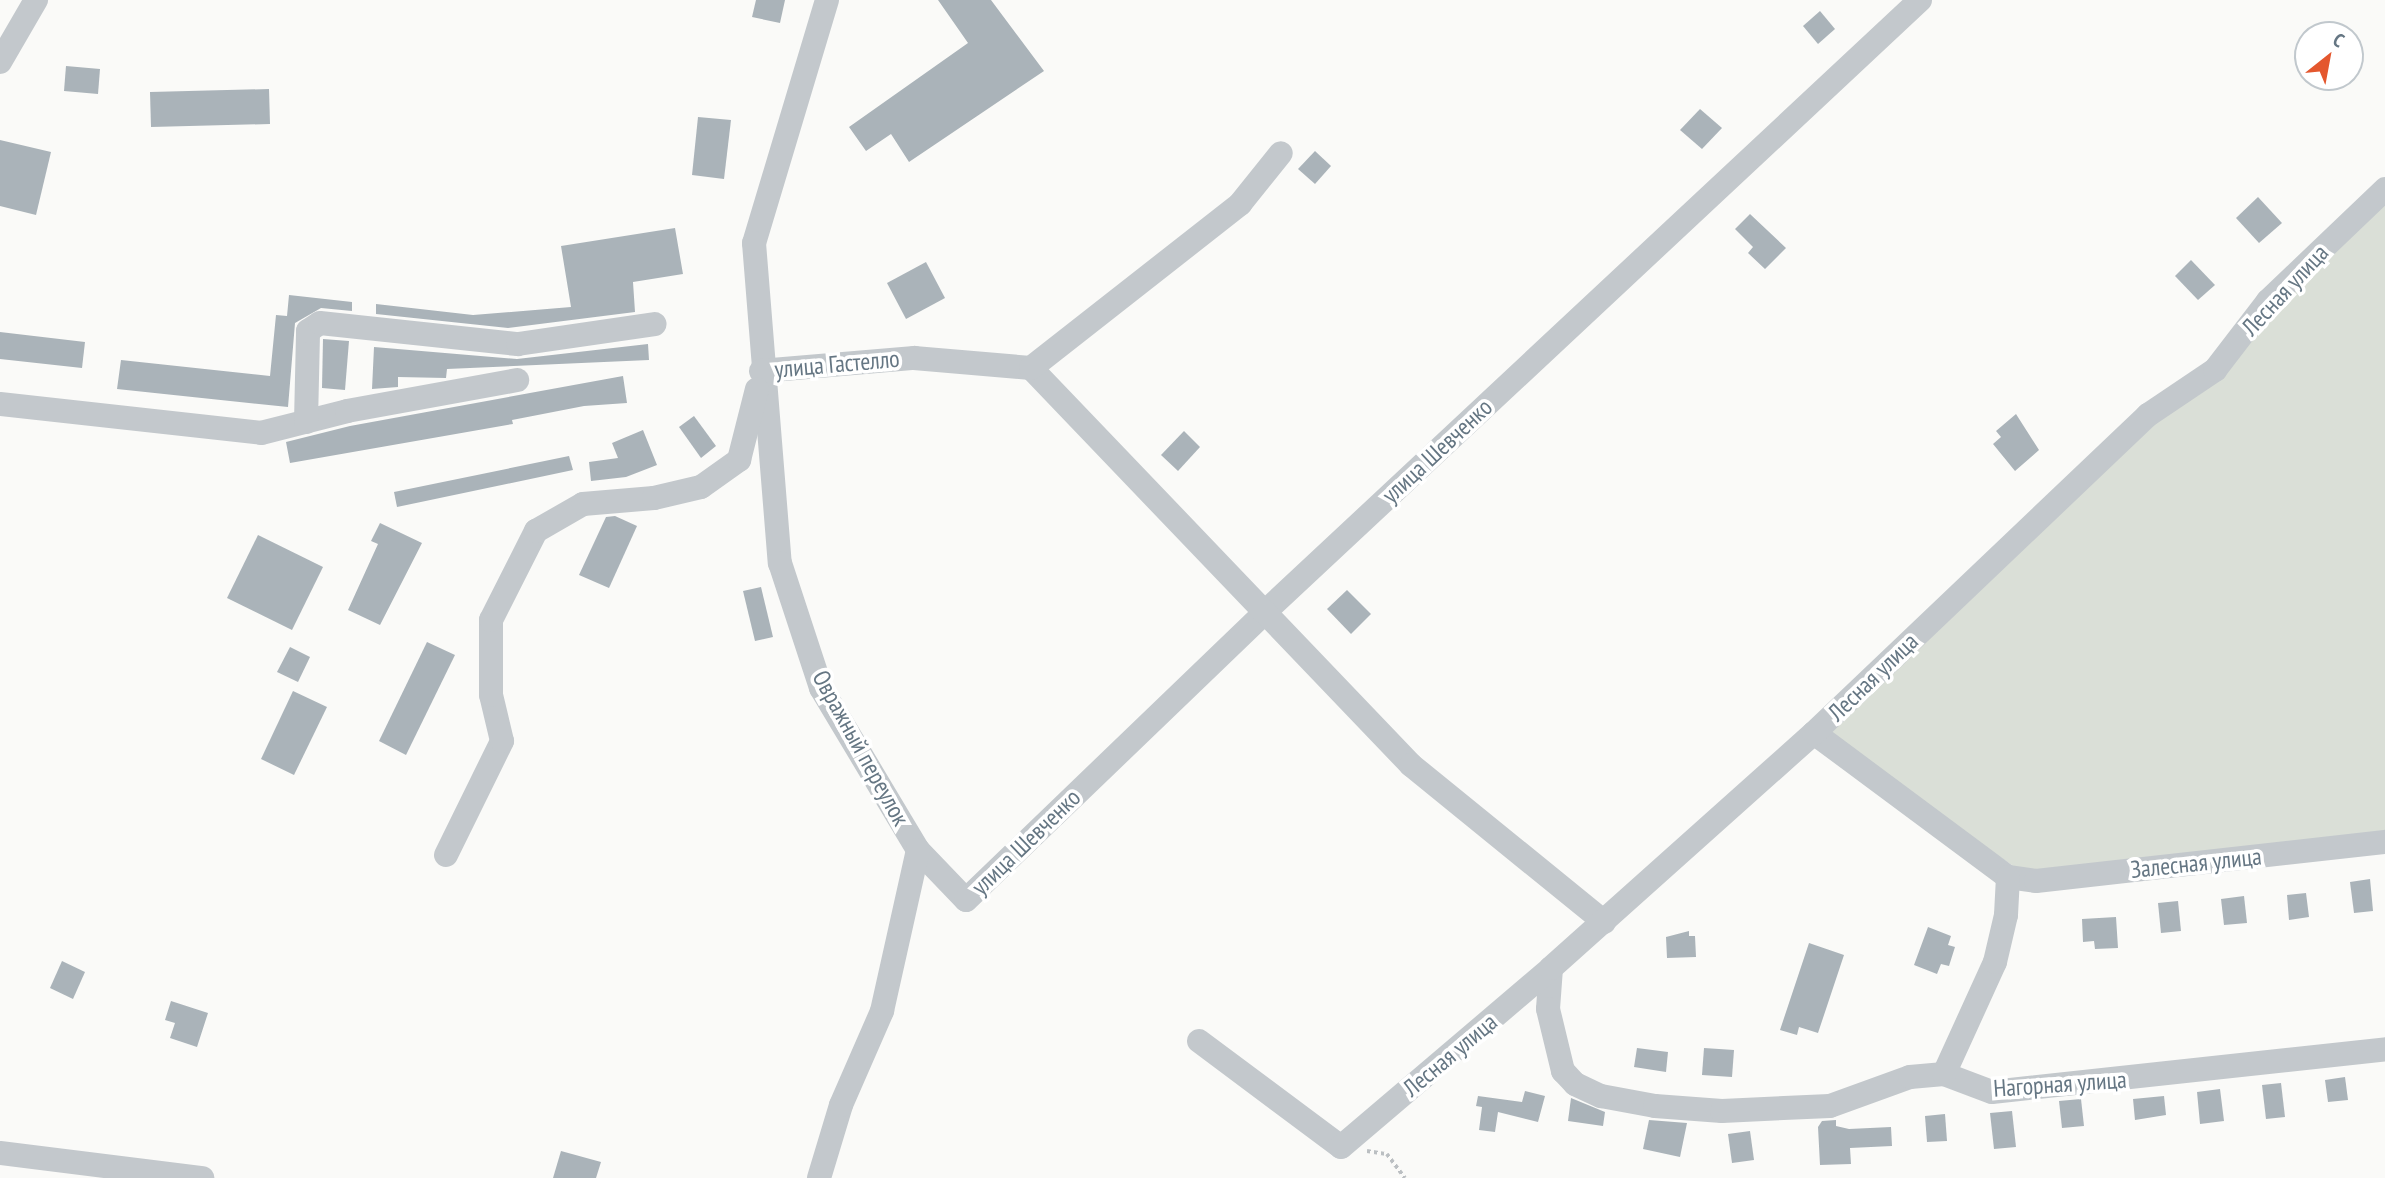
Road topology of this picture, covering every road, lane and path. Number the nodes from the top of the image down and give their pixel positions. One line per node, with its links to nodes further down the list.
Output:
1 (36, 0): 4 (street)
2 (827, 0): 9 (street)
3 (1916, 3): 13 (street, улица Шевченко)
4 (0, 62)
5 (1281, 153): 8 (street)
6 (2385, 190): 14 (street, Лесная улица)
7 (655, 324): 12 (street)
8 (1031, 368): 9 (street, улица Гастелло); 13 (street)
9 (761, 371): 16 (street, Овражный переулок); 17 (street, улица Гастелло)
10 (517, 380): 12 (street)
11 (0, 404): 12 (street)
12 (306, 422)
13 (1266, 611): 19 (street, улица Шевченко); 20 (street)
14 (1814, 733): 18 (street); 20 (street, Лесная улица)
15 (2385, 842): 18 (street, Залесная улица)
16 (918, 850): 19 (street, Овражный переулок); 28 (street)
17 (446, 855)
18 (2008, 877): 24 (street)
19 (966, 900)
20 (1604, 922): 21 (street, Лесная улица)
21 (1551, 968): 24 (street, Нагорная улица); 25 (street, Лесная улица)
22 (1199, 1041): 25 (street)
23 (2385, 1049): 24 (street, Нагорная улица)
24 (1944, 1074)
25 (1341, 1147): 29 (path)
26 (0, 1153): 27 (street)
27 (202, 1178)
28 (820, 1178)
29 (1405, 1178)

